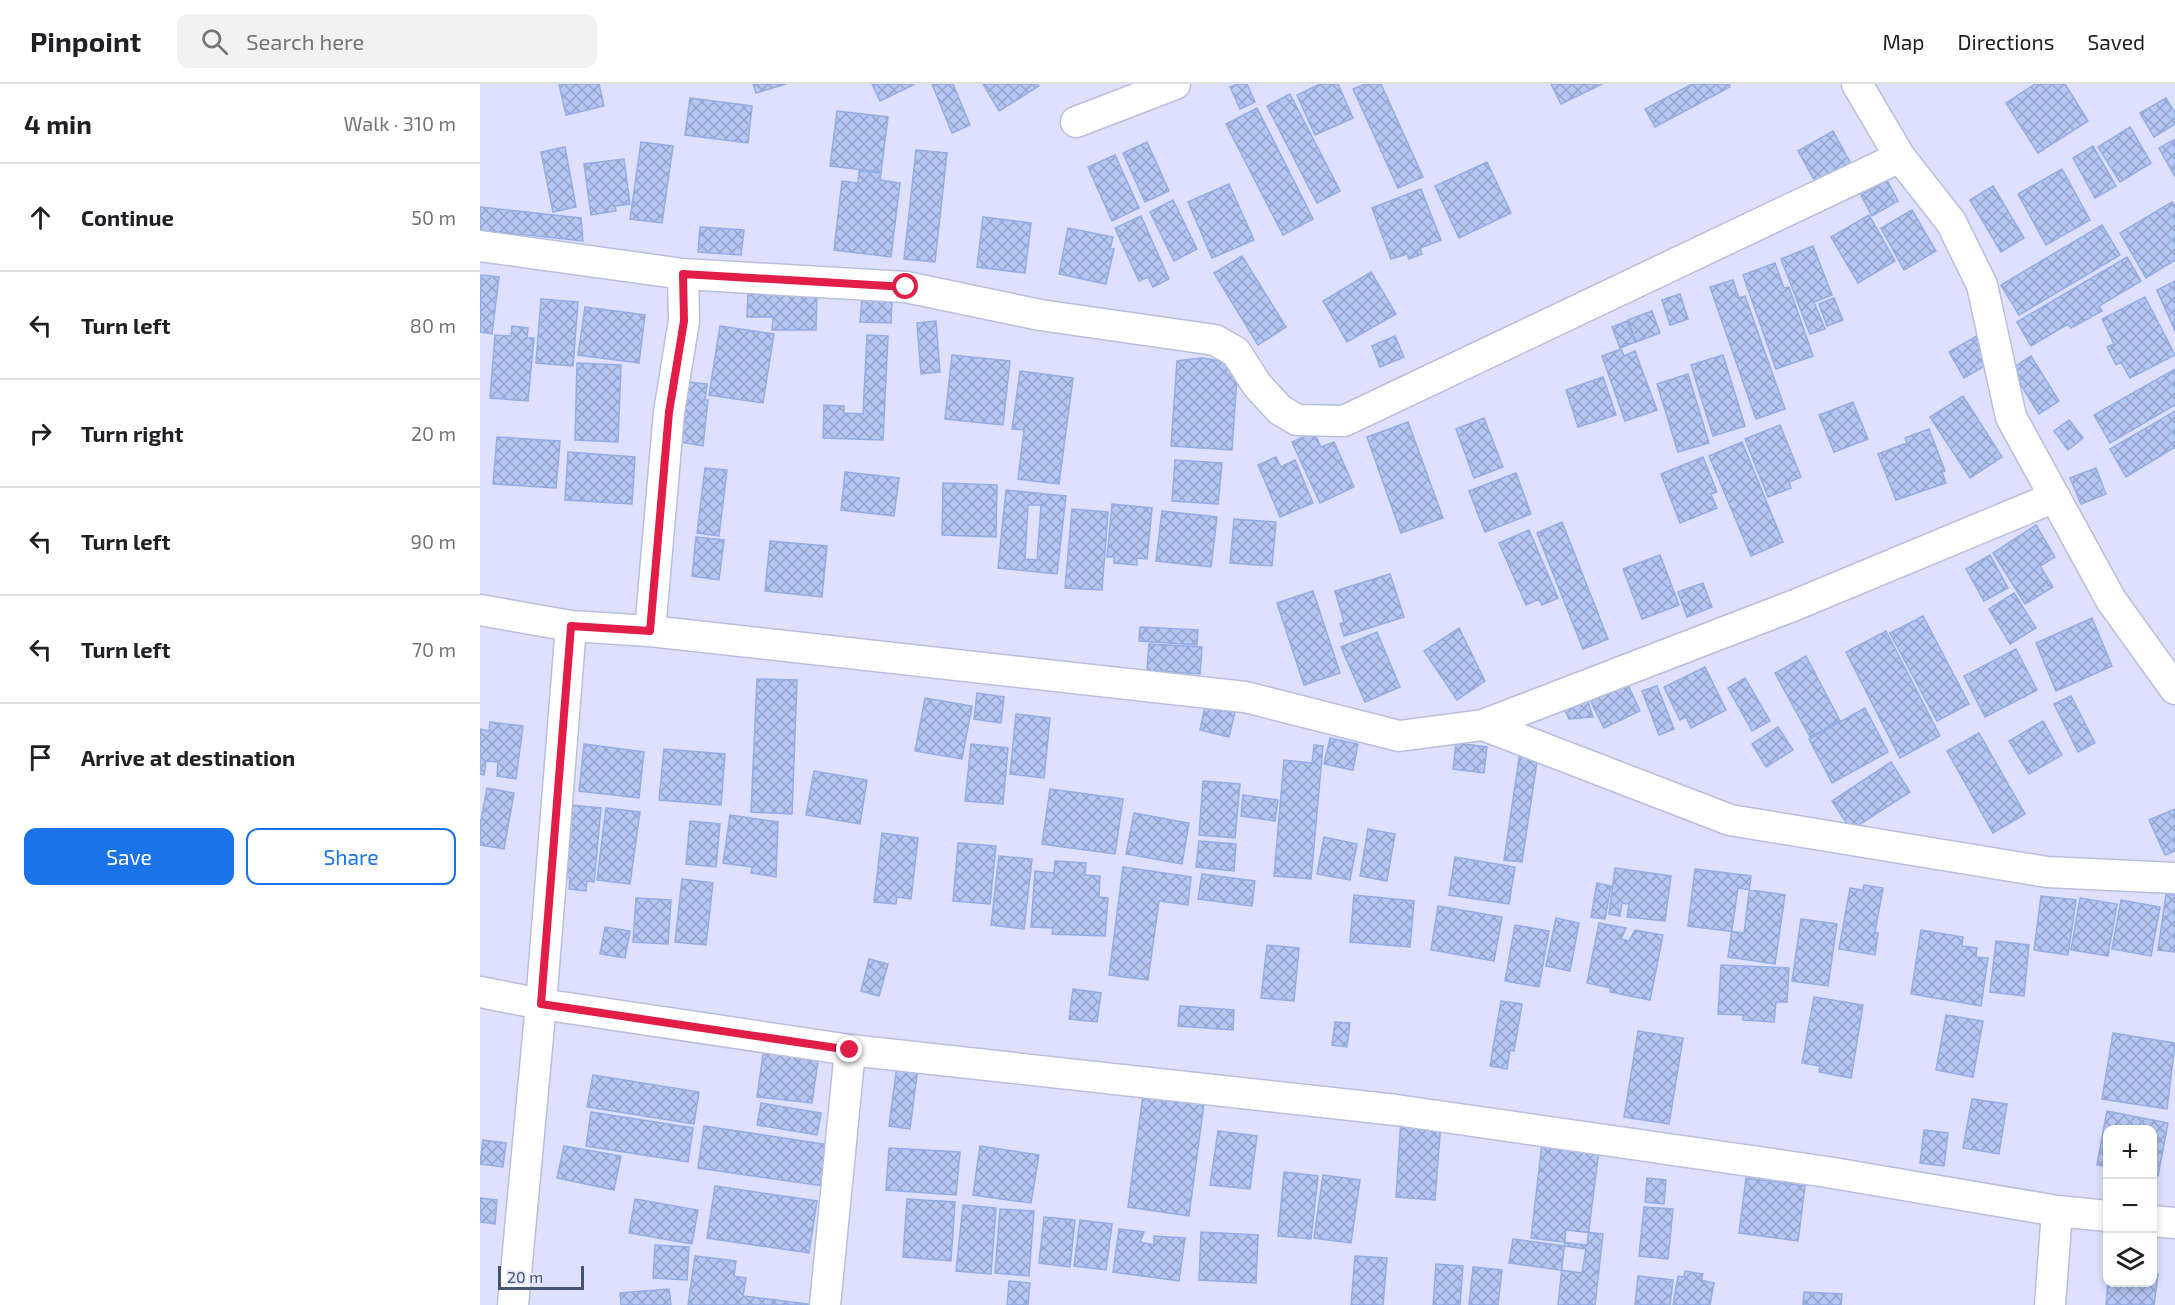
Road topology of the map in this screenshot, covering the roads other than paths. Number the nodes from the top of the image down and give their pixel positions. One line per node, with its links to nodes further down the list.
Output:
1 (1175, 84): 3 (street)
2 (1857, 84): 4 (street)
3 (1076, 122)
4 (1900, 157): 6 (street); 7 (street)
5 (480, 246): 6 (street)
6 (683, 274): 10 (street)
7 (2055, 497): 11 (street); 12 (street)
8 (480, 610): 9 (street)
9 (571, 626): 10 (street); 15 (street)
10 (650, 631): 12 (street)
11 (2175, 689)
12 (1483, 724): 13 (street)
13 (2175, 878)
14 (480, 992): 15 (street)
15 (541, 1004): 16 (street); 21 (street)
16 (850, 1050): 17 (street); 22 (street)
17 (2057, 1211): 18 (street); 23 (street)
18 (2103, 1216)
19 (2157, 1221): 20 (street)
20 (2175, 1223)
21 (513, 1305)
22 (825, 1305)
23 (2050, 1305)

